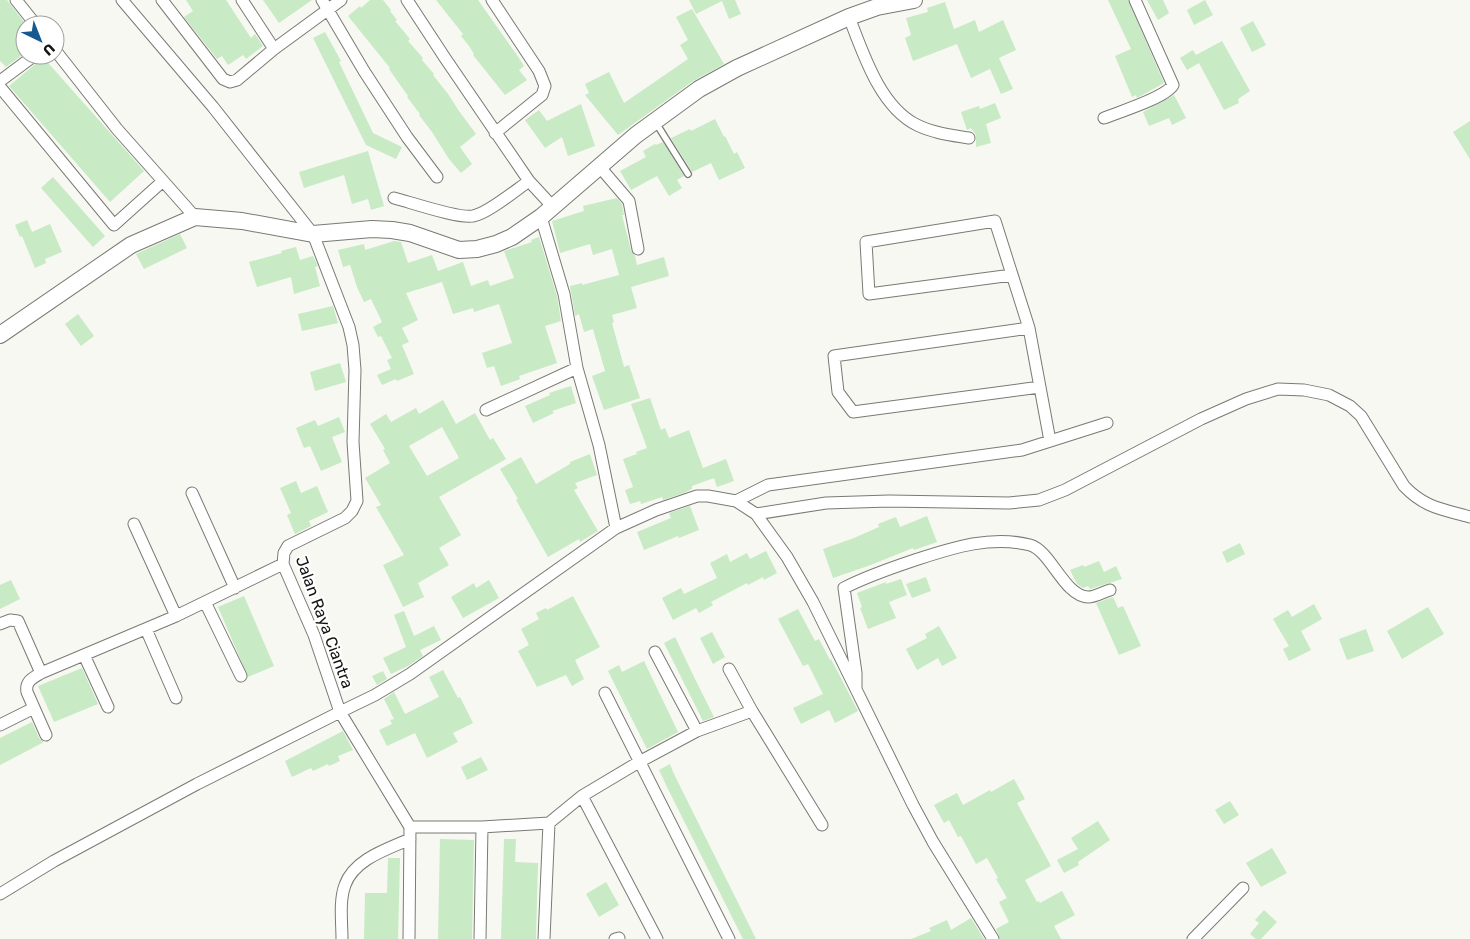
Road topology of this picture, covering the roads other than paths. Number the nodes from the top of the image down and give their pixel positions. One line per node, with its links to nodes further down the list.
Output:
1 (16, 0): 12 (street)
2 (122, 0): 31 (street)
3 (162, 0): 14 (street)
4 (242, 0): 14 (street)
5 (341, 0): 10 (street)
6 (407, 0): 21 (street)
7 (492, 0): 21 (street)
8 (914, 0): 11 (street)
9 (1135, 0): 19 (street)
10 (325, 4): 14 (street); 25 (street)
11 (876, 4): 13 (street)
12 (28, 15)
13 (849, 17): 20 (street); 22 (street)
14 (274, 49)
15 (65, 63): 26 (street)
16 (22, 65): 17 (street)
17 (0, 81)
18 (0, 87): 26 (street)
19 (1104, 118)
20 (655, 121): 23 (street); 24 (lane)
21 (495, 133): 27 (street)
22 (969, 138)
23 (599, 166): 29 (street); 32 (street)
24 (688, 174)
25 (437, 177)
26 (163, 181): 30 (street)
27 (529, 181): 28 (street); 29 (street)
28 (394, 198)
29 (547, 212): 31 (street); 36 (street)
30 (194, 217): 31 (street); 35 (street)
31 (313, 234): 47 (street, Jalan Raya Ciantra)
32 (638, 248)
33 (1012, 275): 33 (street); 34 (street)
34 (1029, 328): 37 (street); 37 (street)
35 (0, 335)
36 (577, 368): 38 (street); 46 (street)
37 (1040, 387): 40 (street)
38 (486, 410)
39 (1107, 423): 40 (street)
40 (1050, 441): 42 (street)
41 (192, 493): 48 (street)
42 (736, 500): 43 (street); 46 (street)
43 (756, 514): 44 (street); 59 (street)
44 (1470, 516)
45 (134, 524): 51 (street)
46 (616, 528): 65 (street)
47 (283, 564): 48 (street); 65 (street, Jalan Raya Ciantra)
48 (235, 588): 50 (street)
49 (1110, 590): 59 (street)
50 (205, 602): 51 (street); 58 (street)
51 (176, 616): 53 (street)
52 (0, 624): 57 (street)
53 (146, 629): 55 (street); 61 (street)
54 (655, 652): 67 (street)
55 (84, 655): 57 (street); 62 (street)
56 (729, 669): 64 (street)
57 (42, 673): 63 (street)
58 (241, 676)
59 (856, 690): 83 (street)
60 (605, 693): 69 (street)
61 (176, 698)
62 (108, 706)
63 (34, 708): 66 (street); 68 (street)
64 (752, 711): 67 (street); 72 (street)
65 (340, 712): 74 (street); 76 (street, Jalan Raya Ciantra)
66 (0, 725)
67 (698, 731): 69 (street)
68 (46, 735)
69 (639, 762): 70 (street); 82 (street)
70 (582, 796): 71 (street); 81 (street)
71 (549, 822): 73 (street); 80 (street)
72 (822, 825)
73 (482, 827): 74 (street); 79 (street)
74 (410, 833): 77 (street); 78 (street)
75 (1243, 888): 84 (street)
76 (0, 894)
77 (342, 939)
78 (409, 939)
79 (480, 939)
80 (544, 939)
81 (657, 939)
82 (730, 939)
83 (993, 939)
84 (1193, 939)

